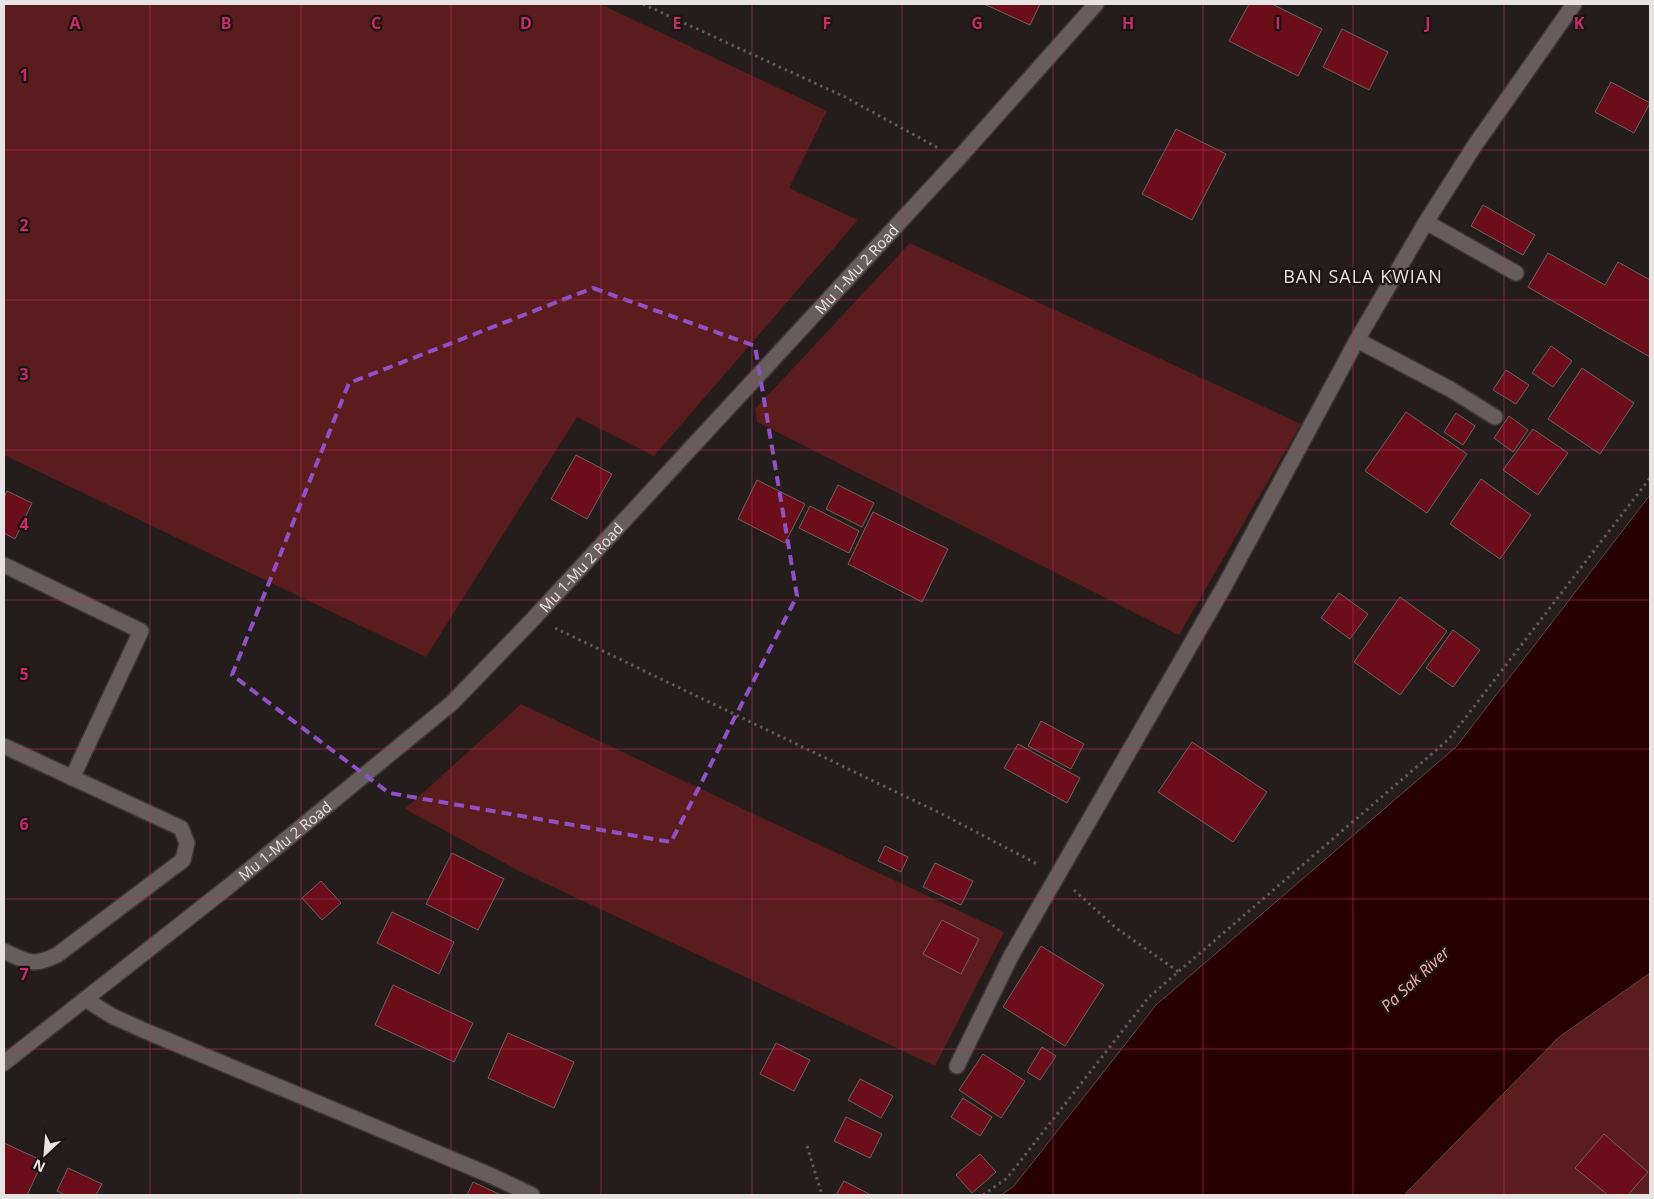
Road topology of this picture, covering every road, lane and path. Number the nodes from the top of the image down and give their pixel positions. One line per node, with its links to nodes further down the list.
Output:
1 (643, 4): 4 (path)
2 (1096, 4): 4 (street, Mu 1-Mu 2 Road)
3 (1574, 4): 5 (street)
4 (958, 159): 11 (street, Mu 1-Mu 2 Road)
5 (1426, 222): 6 (street); 7 (street)
6 (1516, 273)
7 (1358, 340): 8 (street); 14 (street)
8 (1495, 417)
9 (1650, 478): 16 (path)
10 (4, 565): 13 (street)
11 (534, 618): 14 (path); 17 (street, Mu 1-Mu 2 Road)
12 (4, 746): 13 (street)
13 (72, 778): 15 (street)
14 (1057, 876): 16 (path); 19 (street)
15 (4, 951)
16 (1179, 972): 23 (path)
17 (85, 999): 18 (street, Mu 1-Mu 2 Road); 21 (street)
18 (4, 1062)
19 (957, 1066)
20 (807, 1146): 22 (path)
21 (532, 1195)
22 (822, 1195)
23 (984, 1195)

